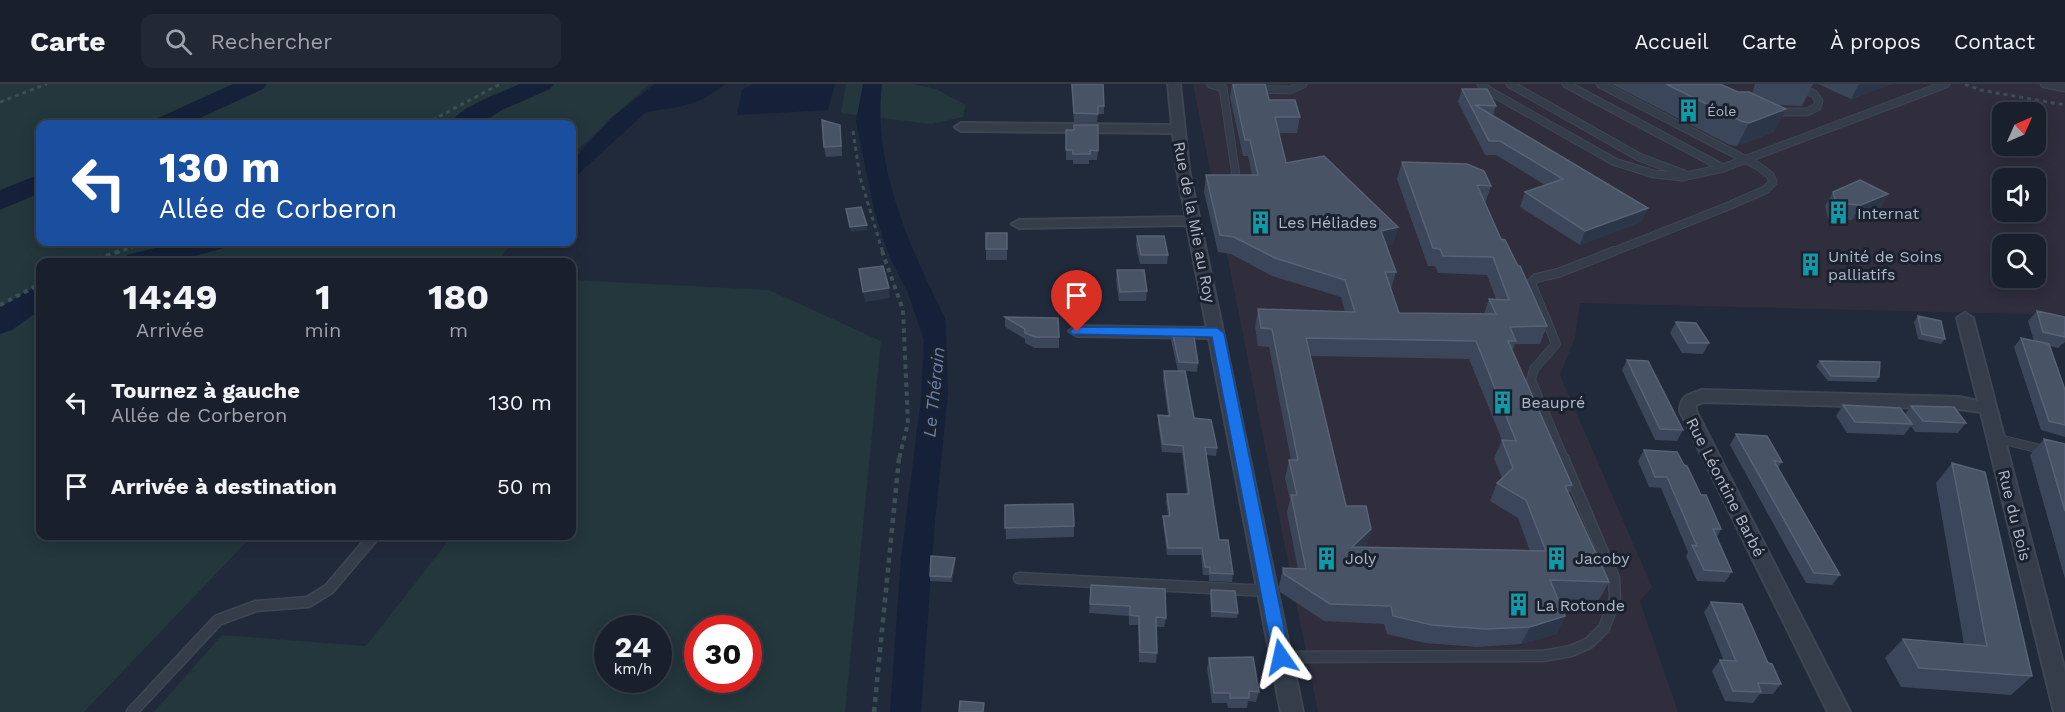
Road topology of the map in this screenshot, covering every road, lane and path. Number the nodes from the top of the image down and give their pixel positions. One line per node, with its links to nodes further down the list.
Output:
1 (47, 84): 18 (path)
2 (501, 84): 21 (path)
3 (1174, 84): 23 (street, Rue de la Mie au Roy)
4 (1210, 84): 14 (lane)
5 (1303, 84): 17 (lane)
6 (1481, 84): 28 (lane)
7 (1510, 84): 28 (lane)
8 (1566, 84): 26 (lane)
9 (1600, 84): 25 (lane)
10 (1794, 84): 20 (lane)
11 (1944, 84): 25 (lane)
12 (1965, 84): 19 (path)
13 (2044, 84): 15 (lane)
14 (1223, 88): 16 (lane); 27 (lane)
15 (2065, 88)
16 (1233, 89)
17 (1244, 89)
18 (0, 102)
19 (2065, 105)
20 (1763, 111)
21 (433, 120)
22 (961, 127): 23 (street)
23 (1177, 129): 29 (street, Rue de la Mie au Roy)
24 (853, 131): 46 (path)
25 (1747, 160): 26 (lane); 44 (lane)
26 (1723, 168): 28 (lane)
27 (1236, 176)
28 (1693, 176)
29 (1194, 221): 30 (street); 37 (street, Rue de la Mie au Roy)
30 (1020, 224)
31 (135, 246): 32 (path)
32 (100, 258)
33 (36, 286): 34 (path)
34 (0, 305)
35 (1965, 318): 38 (street, Rue du Bois)
36 (1077, 332): 37 (street)
37 (1217, 333): 43 (street, Rue de la Mie au Roy)
38 (1988, 408): 39 (street, Rue du Bois); 48 (street, Rue Léontine Barbé)
39 (1995, 437): 40 (lane); 49 (street, Rue du Bois)
40 (2065, 455)
41 (371, 540): 45 (lane)
42 (1019, 578): 43 (lane)
43 (1269, 591): 44 (street, Rue de la Mie au Roy)
44 (1281, 657): 47 (street, Rue de la Mie au Roy)
45 (132, 712)
46 (874, 712)
47 (1292, 712)
48 (1839, 712)
49 (2065, 712)

